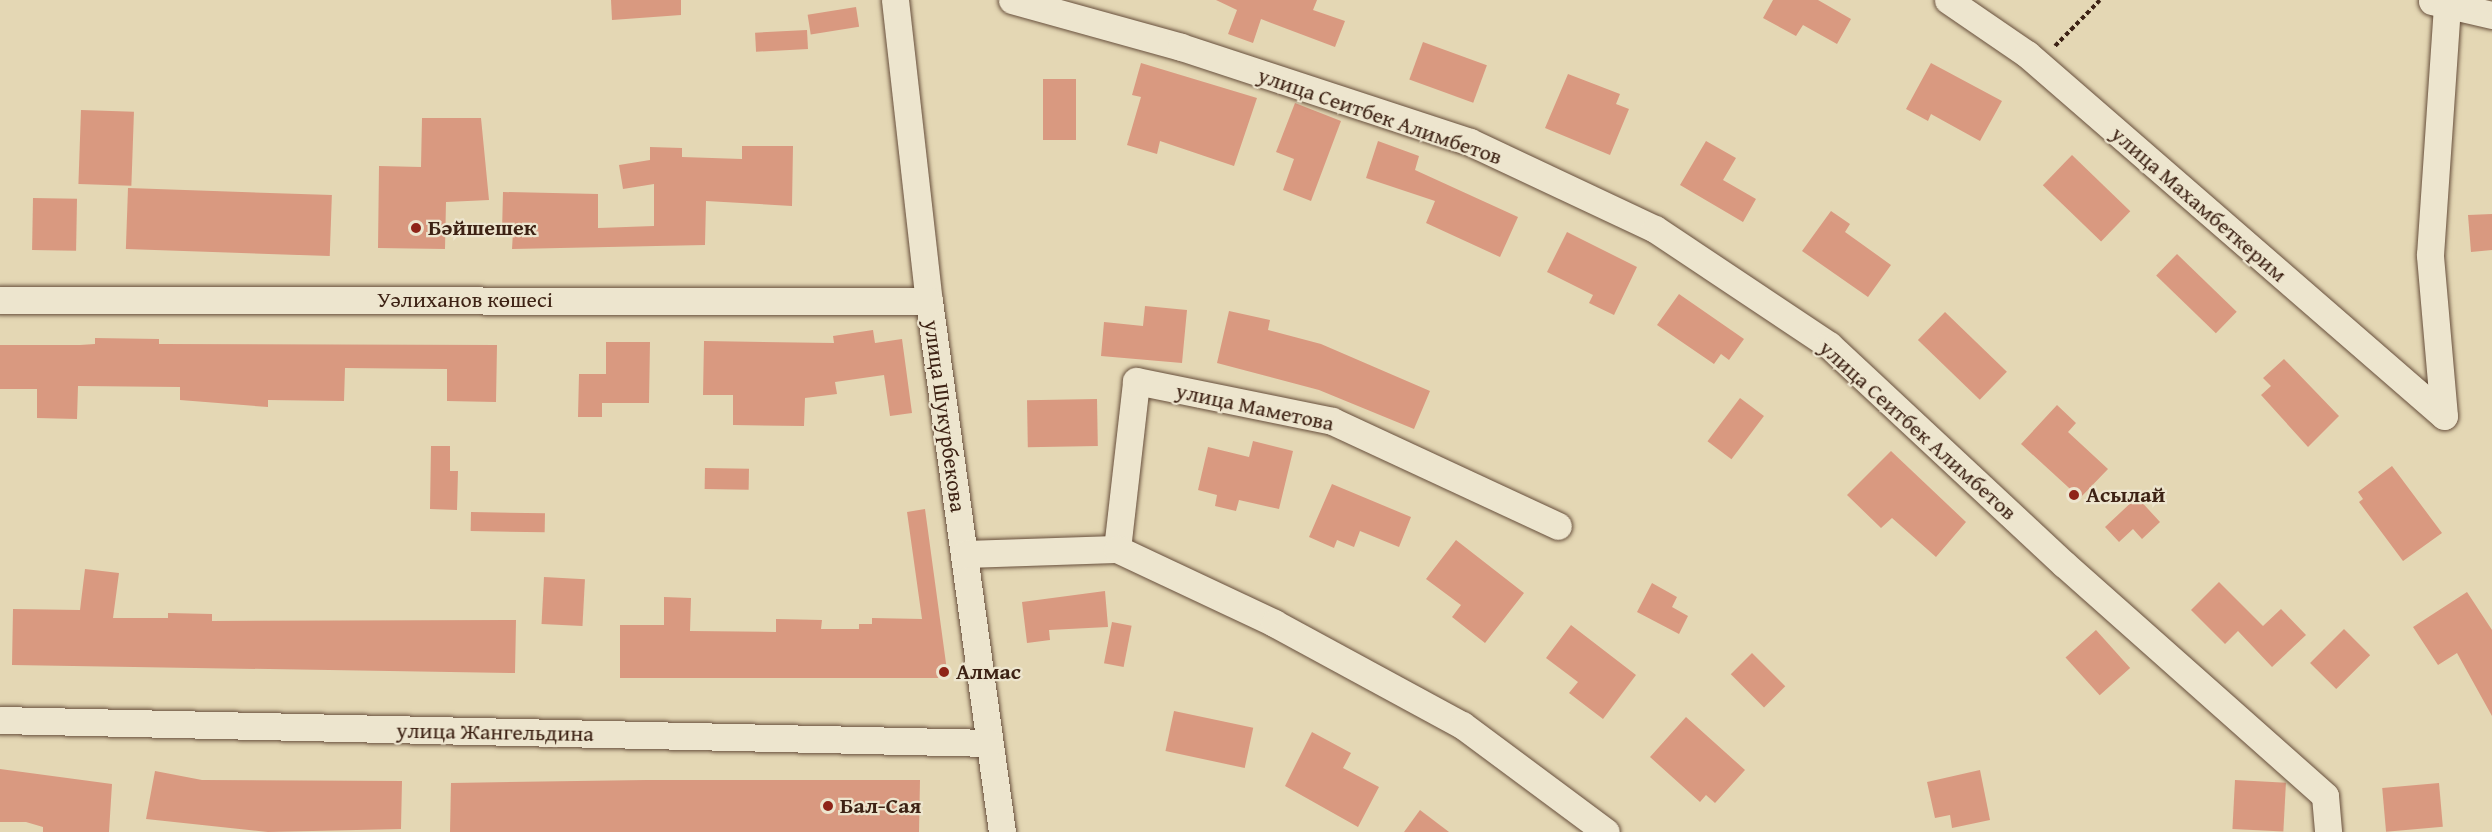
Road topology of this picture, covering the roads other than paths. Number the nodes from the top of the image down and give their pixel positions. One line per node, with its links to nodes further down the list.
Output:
1 (896, 0): 7 (street, улица Шукурбекова)
2 (1012, 0): 15 (street, улица Сеитбек Алимбетов)
3 (1948, 0): 4 (street, улица Махамбеткерим)
4 (2439, 4): 5 (street)
5 (2492, 15)
6 (0, 300): 7 (street, Уәлиханов көшесі)
7 (929, 301): 10 (street, улица Шукурбекова)
8 (1558, 526): 9 (street, улица Маметова)
9 (1116, 549): 10 (street); 14 (street)
10 (964, 554): 12 (street, улица Шукурбекова)
11 (0, 720): 12 (street, улица Жангельдина)
12 (989, 743): 13 (street, улица Шукурбекова)
13 (1002, 832)
14 (1606, 832)
15 (2328, 832)

